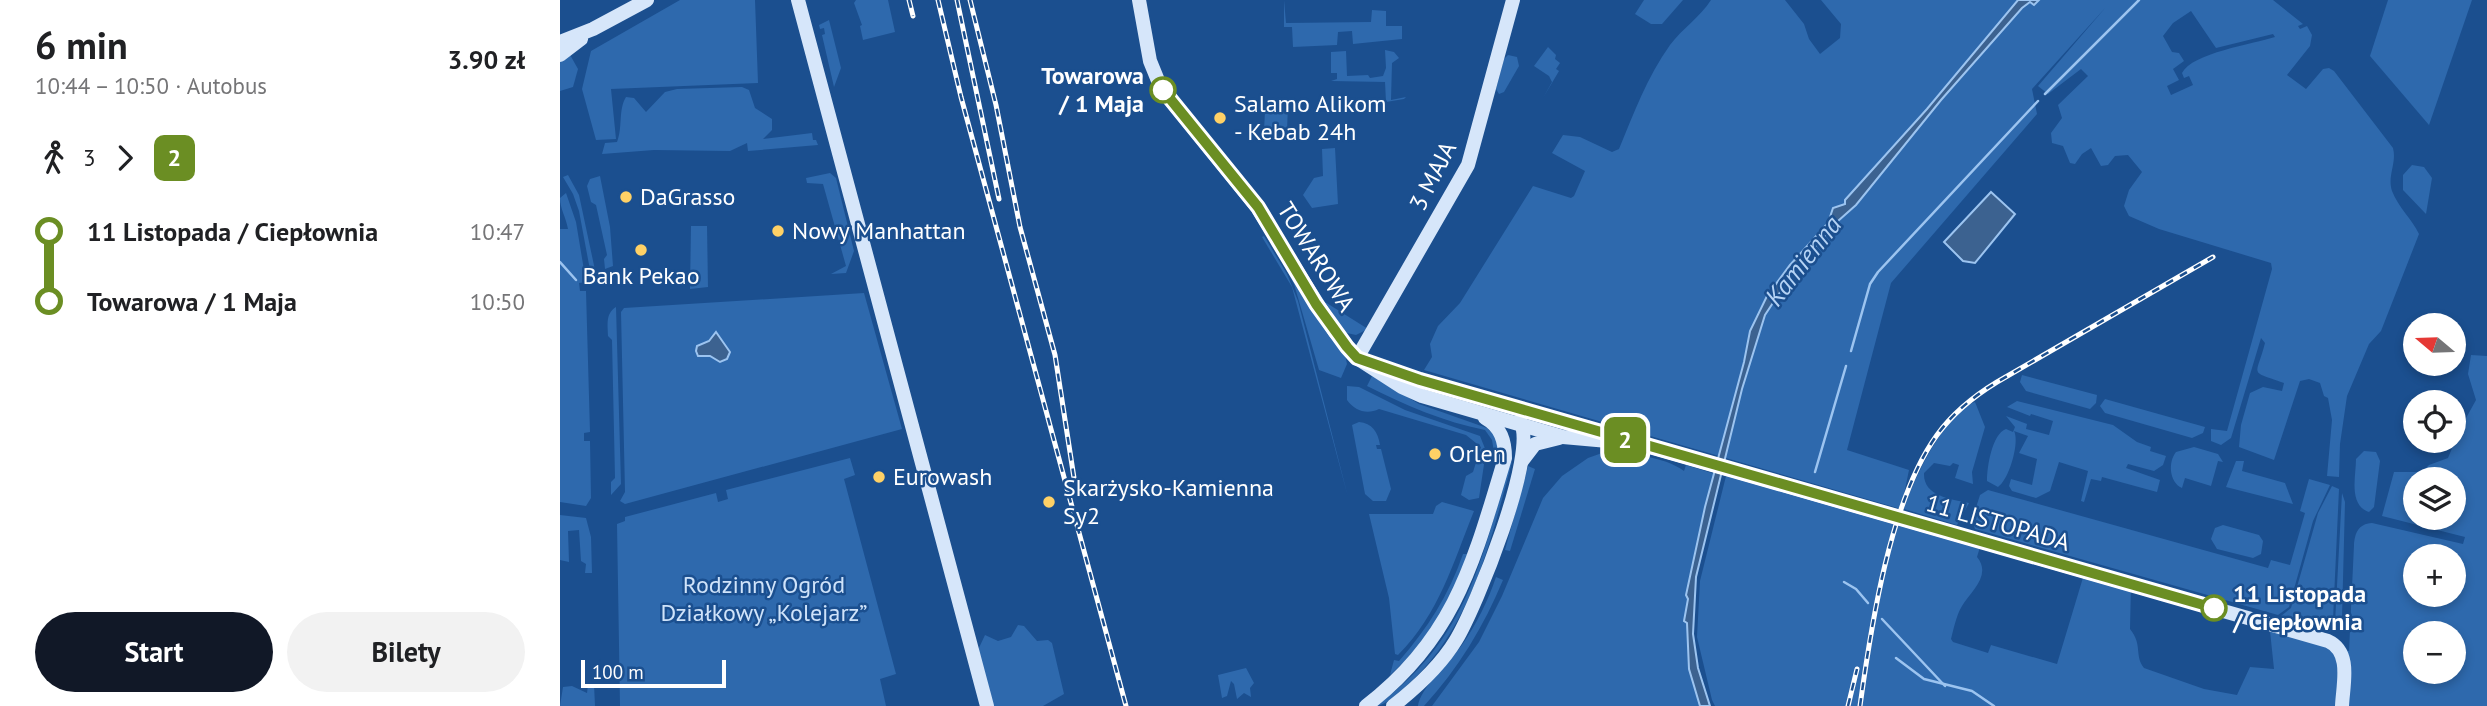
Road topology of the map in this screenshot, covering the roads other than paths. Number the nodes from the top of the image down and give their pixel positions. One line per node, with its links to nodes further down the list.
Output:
1 (647, 0): 5 (street)
2 (798, 0): 17 (street)
3 (1139, 0): 8 (street, TOWAROWA)
4 (1513, 0): 8 (street, 3 MAJA)
5 (593, 29): 6 (street); 7 (street)
6 (560, 42)
7 (560, 55)
8 (1357, 358): 9 (street, 11 LISTOPADA); 10 (street, 11 LISTOPADA)
9 (1504, 405): 11 (street, 11 LISTOPADA); 12 (street)
10 (1471, 411): 12 (street, 11 LISTOPADA); 15 (street)
11 (1555, 419): 12 (street); 14 (street, 11 LISTOPADA)
12 (1523, 426): 13 (street, 11 LISTOPADA); 15 (street); 16 (street)
13 (1563, 437): 14 (street, 11 LISTOPADA); 16 (street)
14 (1644, 445): 20 (street, 11 LISTOPADA)
15 (1505, 458): 18 (street)
16 (1521, 462): 19 (street)
17 (987, 706)
18 (1366, 706)
19 (1393, 706)
20 (2342, 706)

